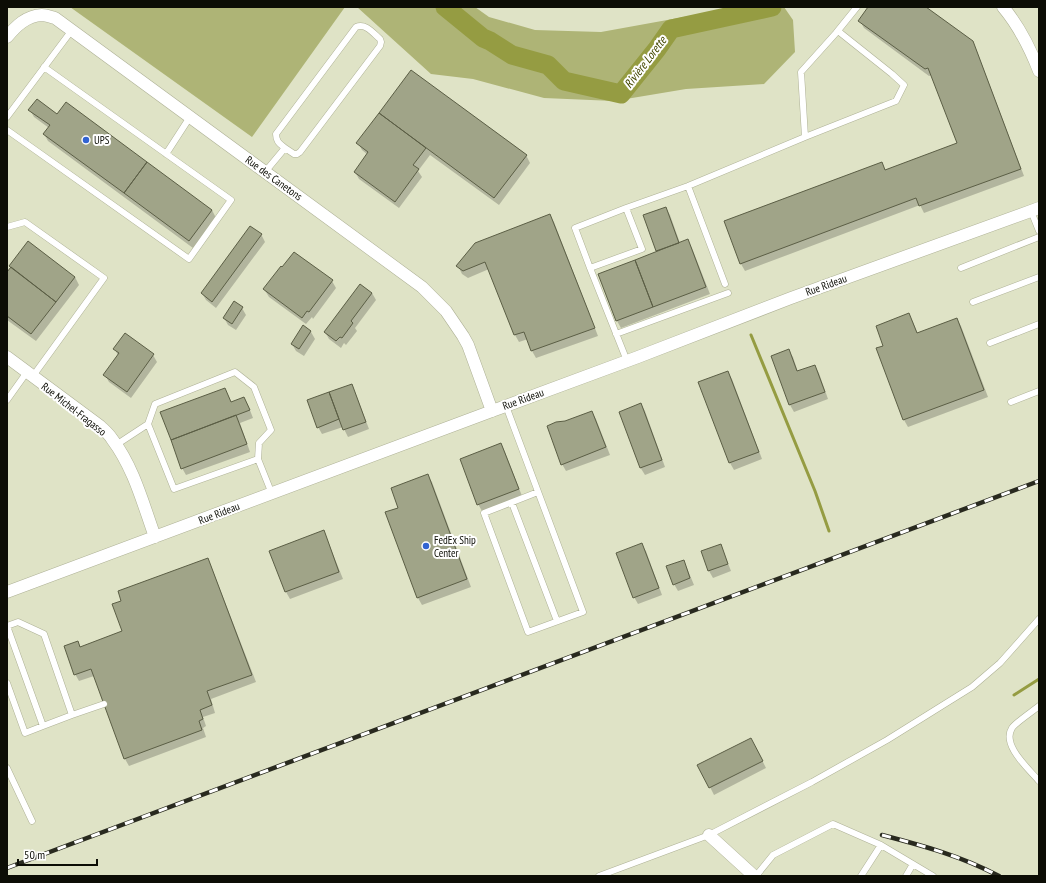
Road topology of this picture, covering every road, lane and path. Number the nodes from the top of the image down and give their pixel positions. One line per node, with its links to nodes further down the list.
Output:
1 (857, 7): 4 (lane)
2 (1006, 9): 7 (street)
3 (72, 30): 5 (street, Rue des Canetons); 6 (lane); 8 (street, Rue des Canetons)
4 (838, 31): 11 (lane); 11 (lane)
5 (8, 33)
6 (44, 67): 9 (lane); 13 (lane)
7 (1039, 70)
8 (190, 117): 13 (lane); 14 (street, Rue des Canetons)
9 (7, 118)
10 (7, 130): 13 (lane)
11 (805, 137): 15 (lane)
12 (285, 148): 12 (lane); 14 (lane)
13 (166, 154)
14 (265, 172): 37 (street, Rue des Canetons)
15 (688, 186): 16 (lane); 24 (lane)
16 (626, 208): 21 (lane); 21 (lane)
17 (1035, 209): 19 (lane); 31 (street, Rue Rideau)
18 (7, 227): 32 (lane)
19 (1039, 231)
20 (1039, 237): 22 (lane)
21 (590, 268): 28 (lane)
22 (961, 268)
23 (1039, 277): 26 (lane)
24 (725, 284)
25 (728, 293): 28 (lane)
26 (973, 302)
27 (1039, 324): 29 (lane)
28 (616, 334): 31 (lane)
29 (990, 343)
30 (7, 357): 32 (street, Rue Michel-Fragasso)
31 (627, 361): 36 (street, Rue Rideau)
32 (30, 374): 34 (lane); 39 (street, Rue Michel-Fragasso)
33 (1039, 391): 35 (lane)
34 (7, 400)
35 (1011, 402)
36 (506, 406): 37 (street, Rue Rideau); 41 (lane)
37 (492, 411): 42 (street, Rue Rideau)
38 (148, 424): 39 (lane); 40 (lane); 40 (lane)
39 (116, 444): 44 (street, Rue Michel-Fragasso)
40 (258, 458): 42 (lane)
41 (538, 492): 43 (lane); 47 (lane)
42 (272, 494): 44 (street, Rue Rideau)
43 (512, 502): 47 (lane); 47 (lane)
44 (155, 537): 45 (street, Rue Rideau)
45 (7, 592)
46 (1039, 619): 57 (lane)
47 (557, 621)
48 (7, 626): 52 (lane); 53 (lane)
49 (7, 683): 53 (lane)
50 (104, 704): 52 (lane)
51 (1039, 706): 55 (lane)
52 (72, 715): 53 (lane)
53 (43, 726)
54 (7, 768): 56 (lane)
55 (1039, 781)
56 (32, 820)
57 (709, 835): 60 (lane); 61 (street)
58 (881, 845): 59 (lane); 61 (lane); 62 (lane)
59 (914, 864): 63 (lane); 64 (lane)
60 (599, 876)
61 (755, 876)
62 (861, 876)
63 (906, 876)
64 (933, 876)

